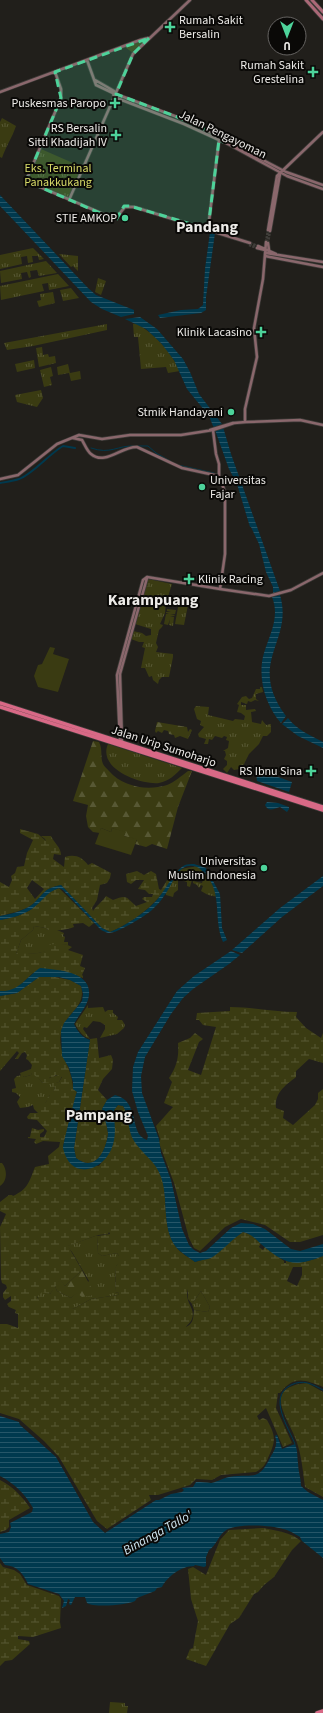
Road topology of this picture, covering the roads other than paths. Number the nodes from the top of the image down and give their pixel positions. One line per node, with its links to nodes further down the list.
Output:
1 (190, 0): 6 (street)
2 (306, 0): 5 (main road)
3 (312, 0): 4 (main road)
4 (323, 12)
5 (323, 19)
6 (149, 38): 7 (street); 12 (street)
7 (87, 60): 8 (street); 12 (street)
8 (55, 72): 9 (street); 10 (street)
9 (48, 75): 10 (street); 11 (street)
10 (57, 77): 20 (street)
11 (0, 92)
12 (115, 95): 14 (street, Jalan Pengayoman); 15 (street, Jalan Pengayoman); 20 (street)
13 (323, 132): 16 (street)
14 (220, 140): 15 (street, Jalan Pengayoman); 21 (street)
15 (224, 140): 16 (street, Jalan Pengayoman)
16 (282, 172): 18 (street, Jalan Pengayoman); 22 (street)
17 (323, 185): 18 (street, Jalan Pengayoman)
18 (319, 186): 19 (street, Jalan Pengayoman)
19 (323, 189)
20 (69, 200): 21 (street)
21 (208, 229): 23 (street)
22 (269, 230)
23 (248, 243)
24 (258, 247): 26 (street)
25 (270, 250): 26 (street); 26 (street); 27 (street)
26 (265, 252): 27 (street); 29 (street); 30 (street)
27 (276, 254): 28 (street)
28 (323, 262)
29 (323, 266)
30 (245, 422): 31 (street); 32 (street)
31 (234, 423): 33 (street); 33 (street)
32 (323, 425)
33 (213, 429): 34 (street); 35 (street)
34 (73, 438): 35 (street); 36 (street)
35 (219, 474): 38 (street)
36 (0, 479)
37 (323, 573): 38 (street)
38 (220, 589): 43 (street)
39 (0, 703): 41 (highway, Jalan Urip Sumoharjo)
40 (0, 708): 41 (highway, Jalan Urip Sumoharjo)
41 (28, 714): 42 (highway, Jalan Urip Sumoharjo)
42 (74, 729): 43 (highway, Jalan Urip Sumoharjo); 44 (highway, Jalan Urip Sumoharjo)
43 (121, 742): 44 (highway, Jalan Urip Sumoharjo)
44 (242, 783): 45 (highway, Jalan Urip Sumoharjo)
45 (323, 809)
46 (323, 1711): 47 (highway)
47 (317, 1713)

